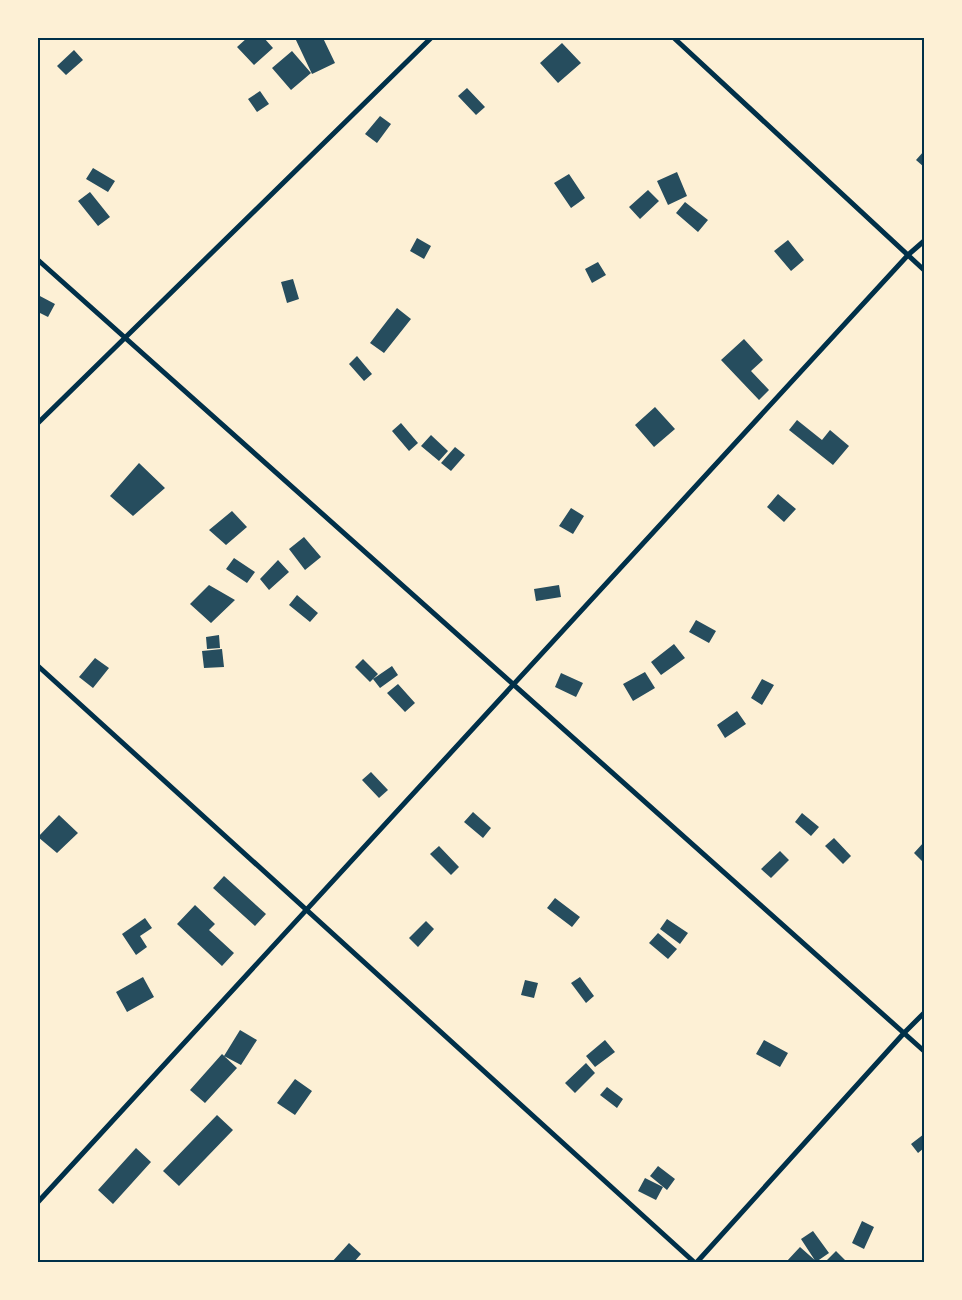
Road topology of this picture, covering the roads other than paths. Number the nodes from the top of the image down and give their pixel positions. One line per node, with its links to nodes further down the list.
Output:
1 (431, 38): 7 (street)
2 (674, 38): 4 (street)
3 (924, 241): 4 (street)
4 (908, 255): 6 (street); 10 (street)
5 (38, 260): 7 (street)
6 (924, 270)
7 (124, 338): 8 (street); 10 (street)
8 (38, 422)
9 (38, 666): 11 (street)
10 (514, 685): 11 (street); 13 (street)
11 (306, 910): 15 (street); 16 (street)
12 (924, 1013): 13 (street)
13 (904, 1033): 14 (street); 16 (street)
14 (924, 1051)
15 (38, 1202)
16 (695, 1262)

